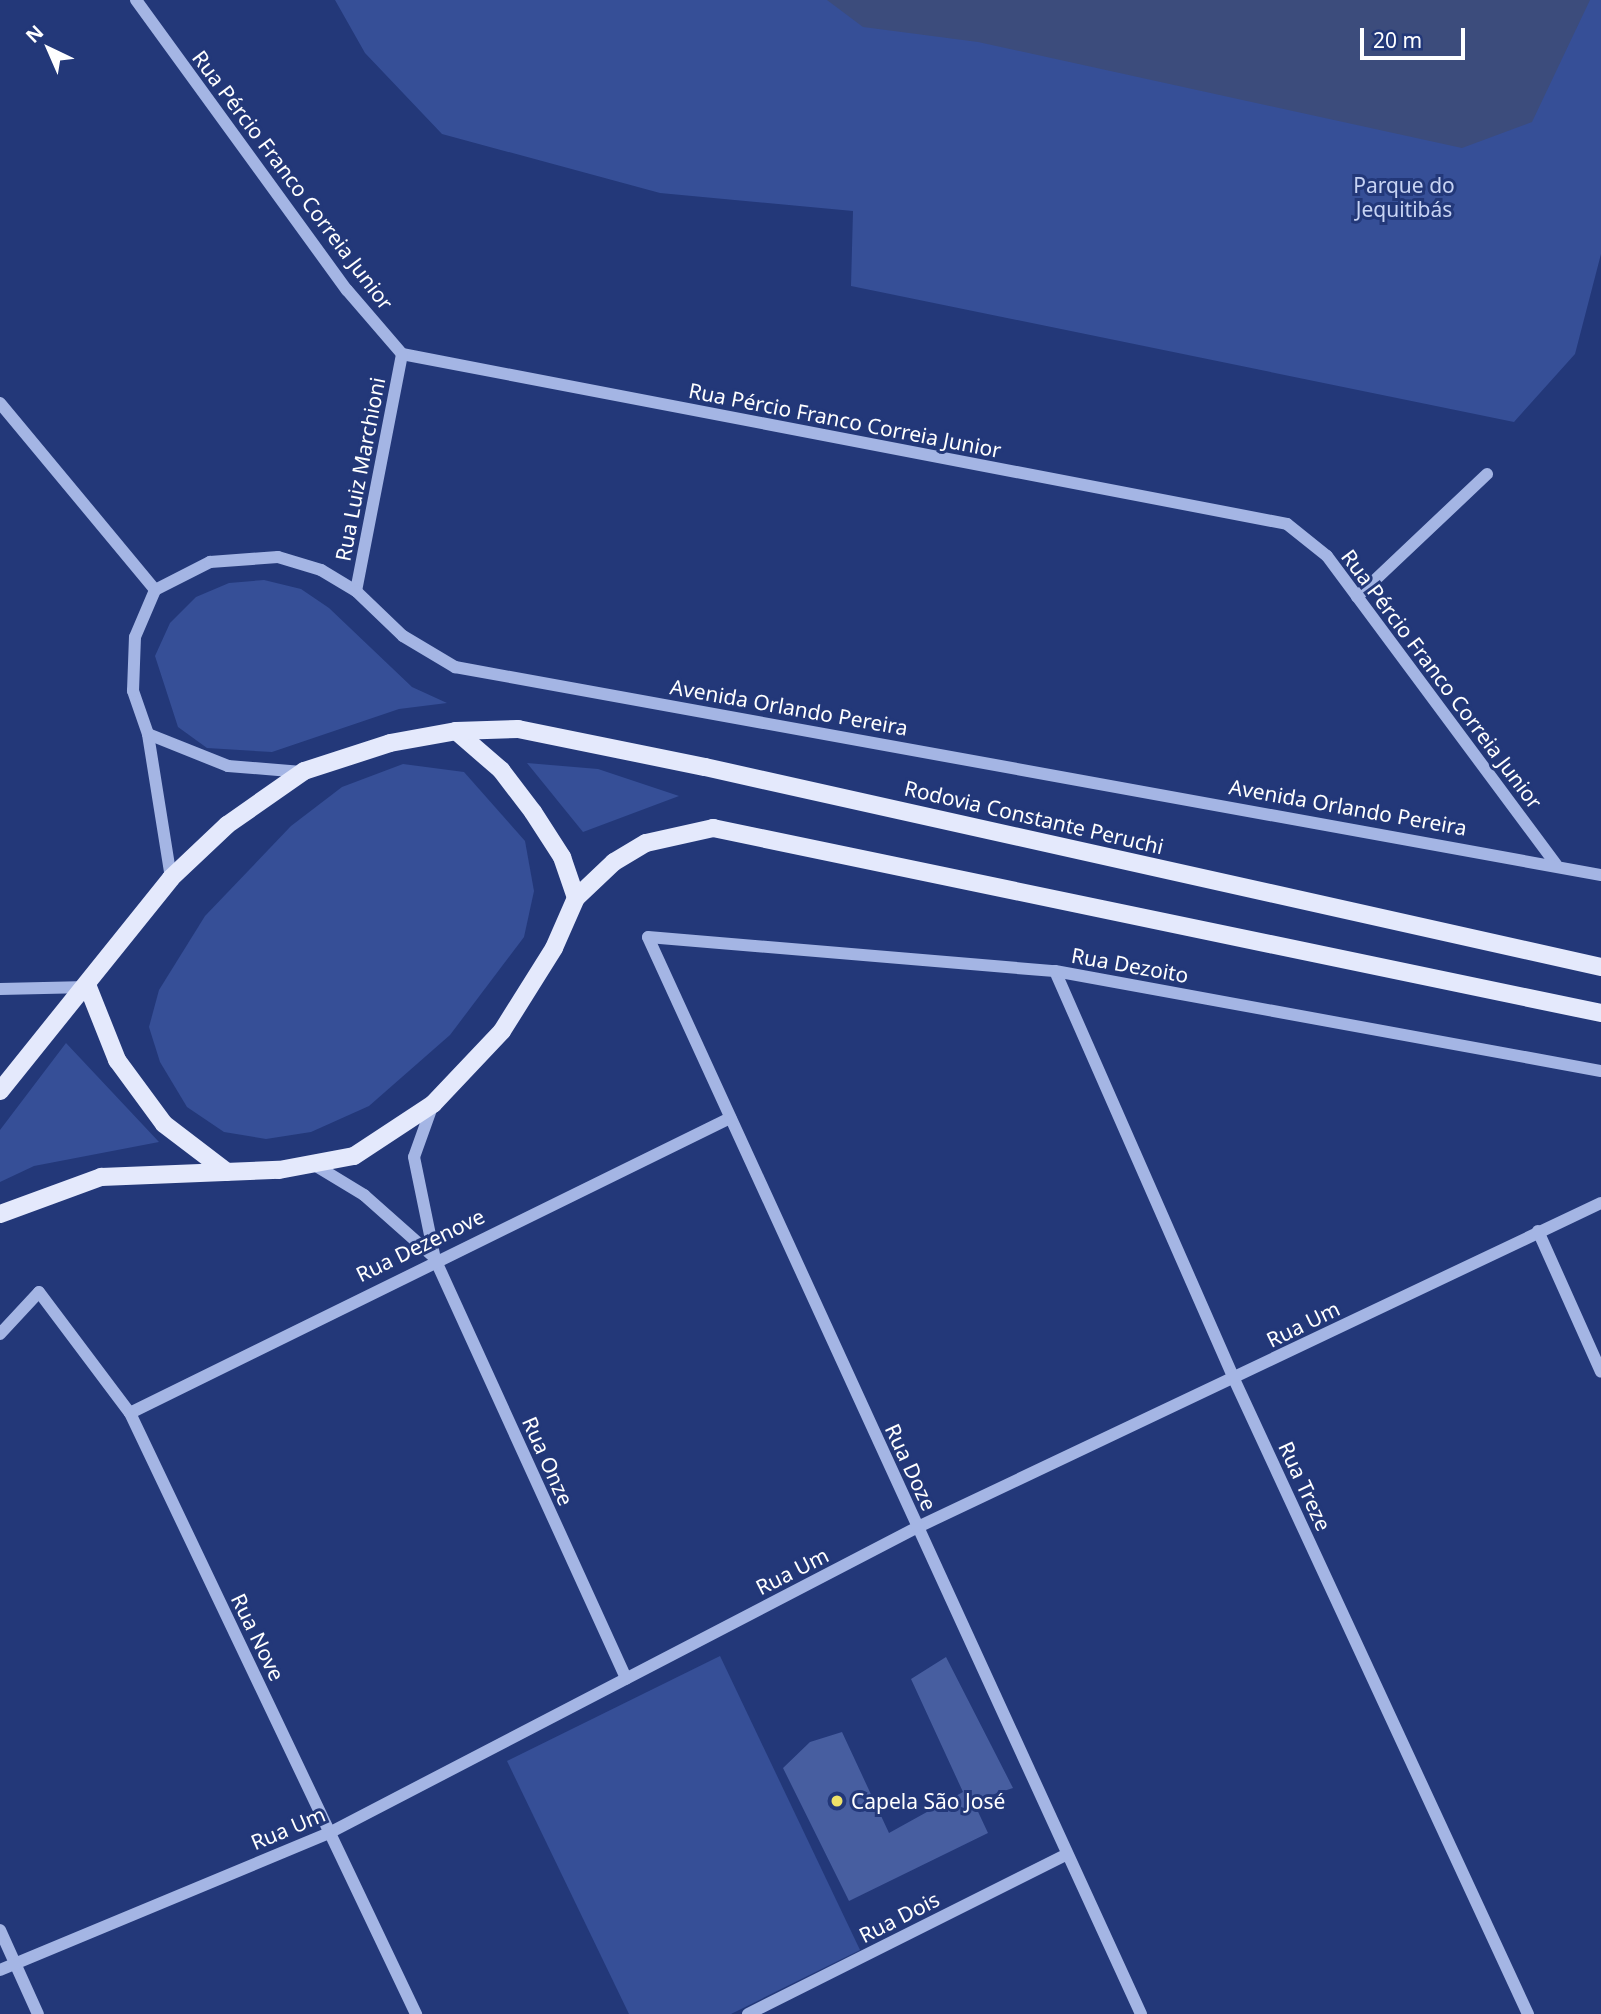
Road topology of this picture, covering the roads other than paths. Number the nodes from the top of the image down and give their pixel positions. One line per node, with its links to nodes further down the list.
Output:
1 (136, 0): 2 (street, Rua Pércio Franco Correia Junior)
2 (402, 354): 6 (street, Rua Luiz Marchioni); 7 (street, Rua Pércio Franco Correia Junior)
3 (0, 403): 5 (street)
4 (1488, 474): 7 (street)
5 (155, 590): 6 (street, Avenida Orlando Pereira); 9 (street)
6 (356, 592): 11 (street, Avenida Orlando Pereira)
7 (1357, 597): 11 (street, Rua Pércio Franco Correia Junior)
8 (456, 731): 10 (main road, Rodovia Constante Peruchi); 14 (main road); 16 (main road, Rodovia Constante Peruchi)
9 (149, 734): 10 (street); 13 (street)
10 (304, 772): 13 (main road, Rodovia Constante Peruchi)
11 (1556, 864): 12 (street, Avenida Orlando Pereira)
12 (1599, 872)
13 (171, 878): 18 (main road, Rodovia Constante Peruchi)
14 (576, 898): 20 (main road); 23 (main road)
15 (648, 937): 17 (street, Rua Dezoito); 24 (street, Rua Doze)
16 (1601, 967)
17 (1055, 971): 21 (street, Rua Dezoito); 33 (street, Rua Treze)
18 (88, 987): 19 (street); 22 (main road); 26 (main road)
19 (0, 989)
20 (1601, 1013)
21 (1601, 1071)
22 (0, 1091)
23 (433, 1104): 25 (main road); 30 (street)
24 (730, 1118): 30 (street, Rua Dezenove); 35 (street, Rua Doze)
25 (313, 1164): 26 (main road); 30 (street)
26 (227, 1172): 28 (main road)
27 (1601, 1203): 29 (street, Rua Um)
28 (0, 1214)
29 (1538, 1231): 32 (street); 33 (street, Rua Um)
30 (435, 1259): 34 (street, Rua Dezenove); 36 (street, Rua Onze)
31 (0, 1334): 34 (street, Rua Nove)
32 (1601, 1372)
33 (1234, 1379): 35 (street, Rua Um); 48 (street, Rua Treze)
34 (130, 1413): 37 (street, Rua Nove)
35 (918, 1527): 36 (street, Rua Um); 38 (street, Rua Doze)
36 (626, 1679): 37 (street, Rua Um)
37 (331, 1832): 40 (street, Rua Um); 44 (street, Rua Nove)
38 (1067, 1854): 42 (street, Rua Dois); 47 (street, Rua Doze)
39 (0, 1930): 40 (street)
40 (15, 1963): 41 (street, Rua Um); 43 (street)
41 (0, 1970)
42 (774, 2001): 45 (street, Rua Dois); 46 (street)
43 (38, 2014)
44 (416, 2014)
45 (748, 2014)
46 (779, 2014)
47 (1141, 2014)
48 (1528, 2014)

